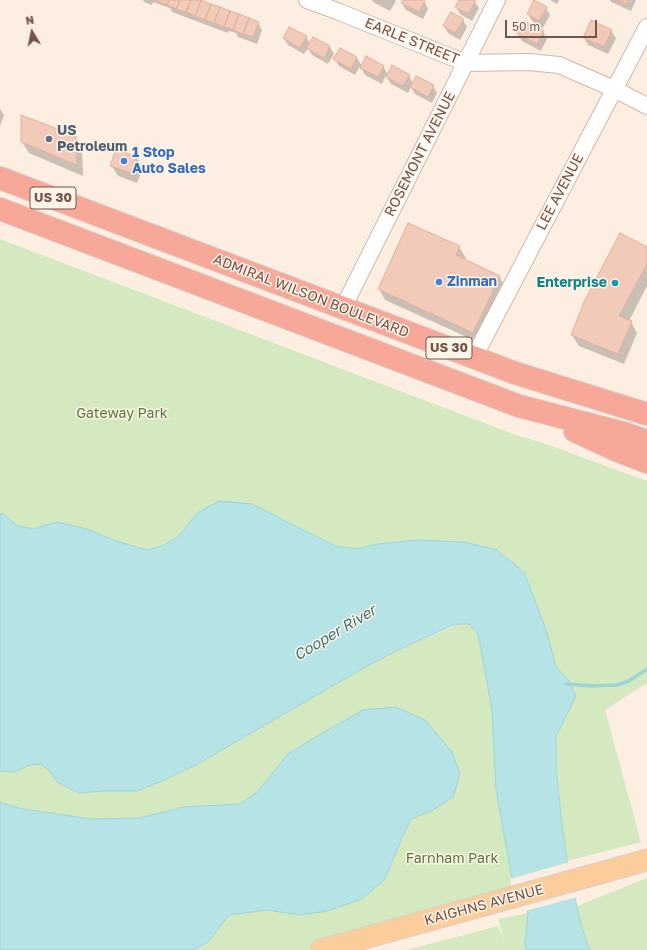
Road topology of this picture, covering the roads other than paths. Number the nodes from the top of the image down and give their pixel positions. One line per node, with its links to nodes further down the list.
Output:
1 (306, 0): 4 (street, EARLE STREET)
2 (497, 0): 4 (street, ROSEMONT AVENUE)
3 (647, 27): 5 (street, LEE AVENUE)
4 (466, 63): 5 (street, EARLE STREET); 9 (street, ROSEMONT AVENUE)
5 (614, 89): 6 (street, EARLE STREET); 10 (street, LEE AVENUE)
6 (647, 106)
7 (0, 178): 9 (highway, ADMIRAL WILSON BOULEVARD / US 30)
8 (0, 209): 11 (highway, ADMIRAL WILSON BOULEVARD / US 30)
9 (343, 308): 10 (highway, ADMIRAL WILSON BOULEVARD / US 30)
10 (474, 357): 12 (highway, ADMIRAL WILSON BOULEVARD / US 30)
11 (519, 406): 13 (highway, ADMIRAL WILSON BOULEVARD / US 30); 14 (highway)
12 (647, 414)
13 (647, 441)
14 (647, 462)
15 (647, 860): 16 (main road, KAIGHNS AVENUE)
16 (321, 950)

